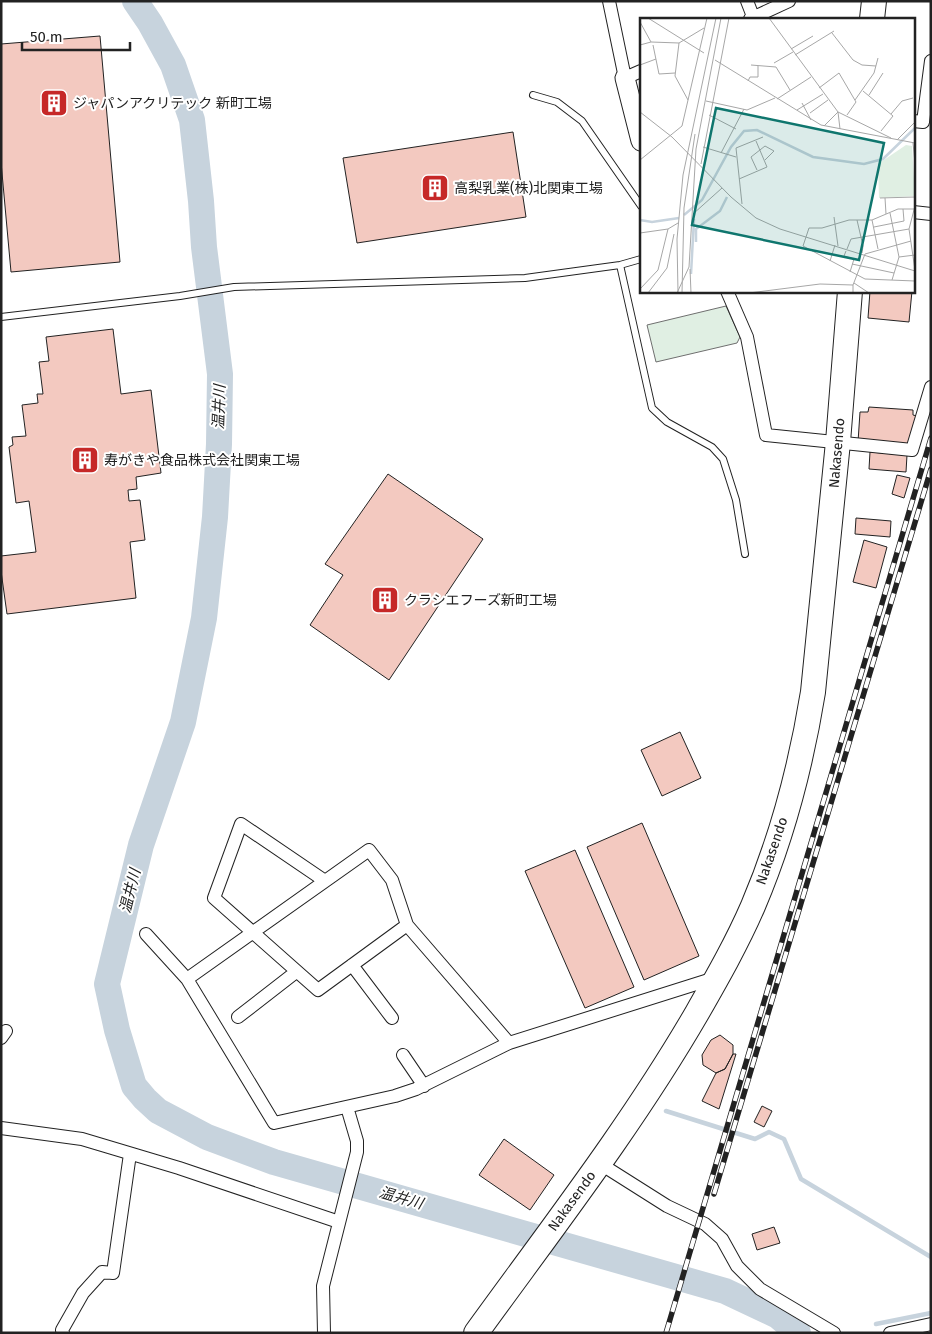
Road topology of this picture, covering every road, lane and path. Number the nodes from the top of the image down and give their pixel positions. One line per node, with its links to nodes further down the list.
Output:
1 (609, 1): 8 (street)
2 (747, 1): 5 (street)
3 (789, 1): 5 (street)
4 (874, 1): 6 (highway)
5 (753, 18)
6 (872, 18)
7 (931, 60): 10 (street)
8 (633, 74): 11 (street)
9 (534, 95): 12 (lane)
10 (914, 121)
11 (640, 133)
12 (640, 205)
13 (914, 212): 14 (street)
14 (931, 214)
15 (640, 259): 16 (lane)
16 (620, 265): 19 (lane); 22 (lane)
17 (727, 292): 21 (street)
18 (850, 292): 21 (highway, Nakasendo)
19 (1, 317)
20 (931, 387): 21 (street)
21 (838, 442): 29 (highway, Nakasendo)
22 (745, 554)
23 (324, 882): 24 (street); 25 (street); 25 (street)
24 (407, 925): 27 (street); 33 (street)
25 (252, 932): 28 (street); 30 (street)
26 (146, 934): 30 (street)
27 (352, 965): 28 (street); 32 (street)
28 (296, 972): 31 (street)
29 (717, 978): 33 (street); 39 (highway, Nakasendo)
30 (186, 979): 36 (street)
31 (238, 1016)
32 (392, 1018)
33 (509, 1043): 35 (street)
34 (403, 1055): 35 (street)
35 (424, 1086): 36 (street)
36 (347, 1107): 40 (street)
37 (1, 1128): 38 (street)
38 (130, 1154): 40 (street); 42 (street)
39 (600, 1163): 44 (highway, Nakasendo); 45 (street)
40 (339, 1220): 43 (street)
41 (931, 1324): 46 (street)
42 (63, 1333)
43 (324, 1333)
44 (476, 1333)
45 (834, 1333)
46 (890, 1333)

